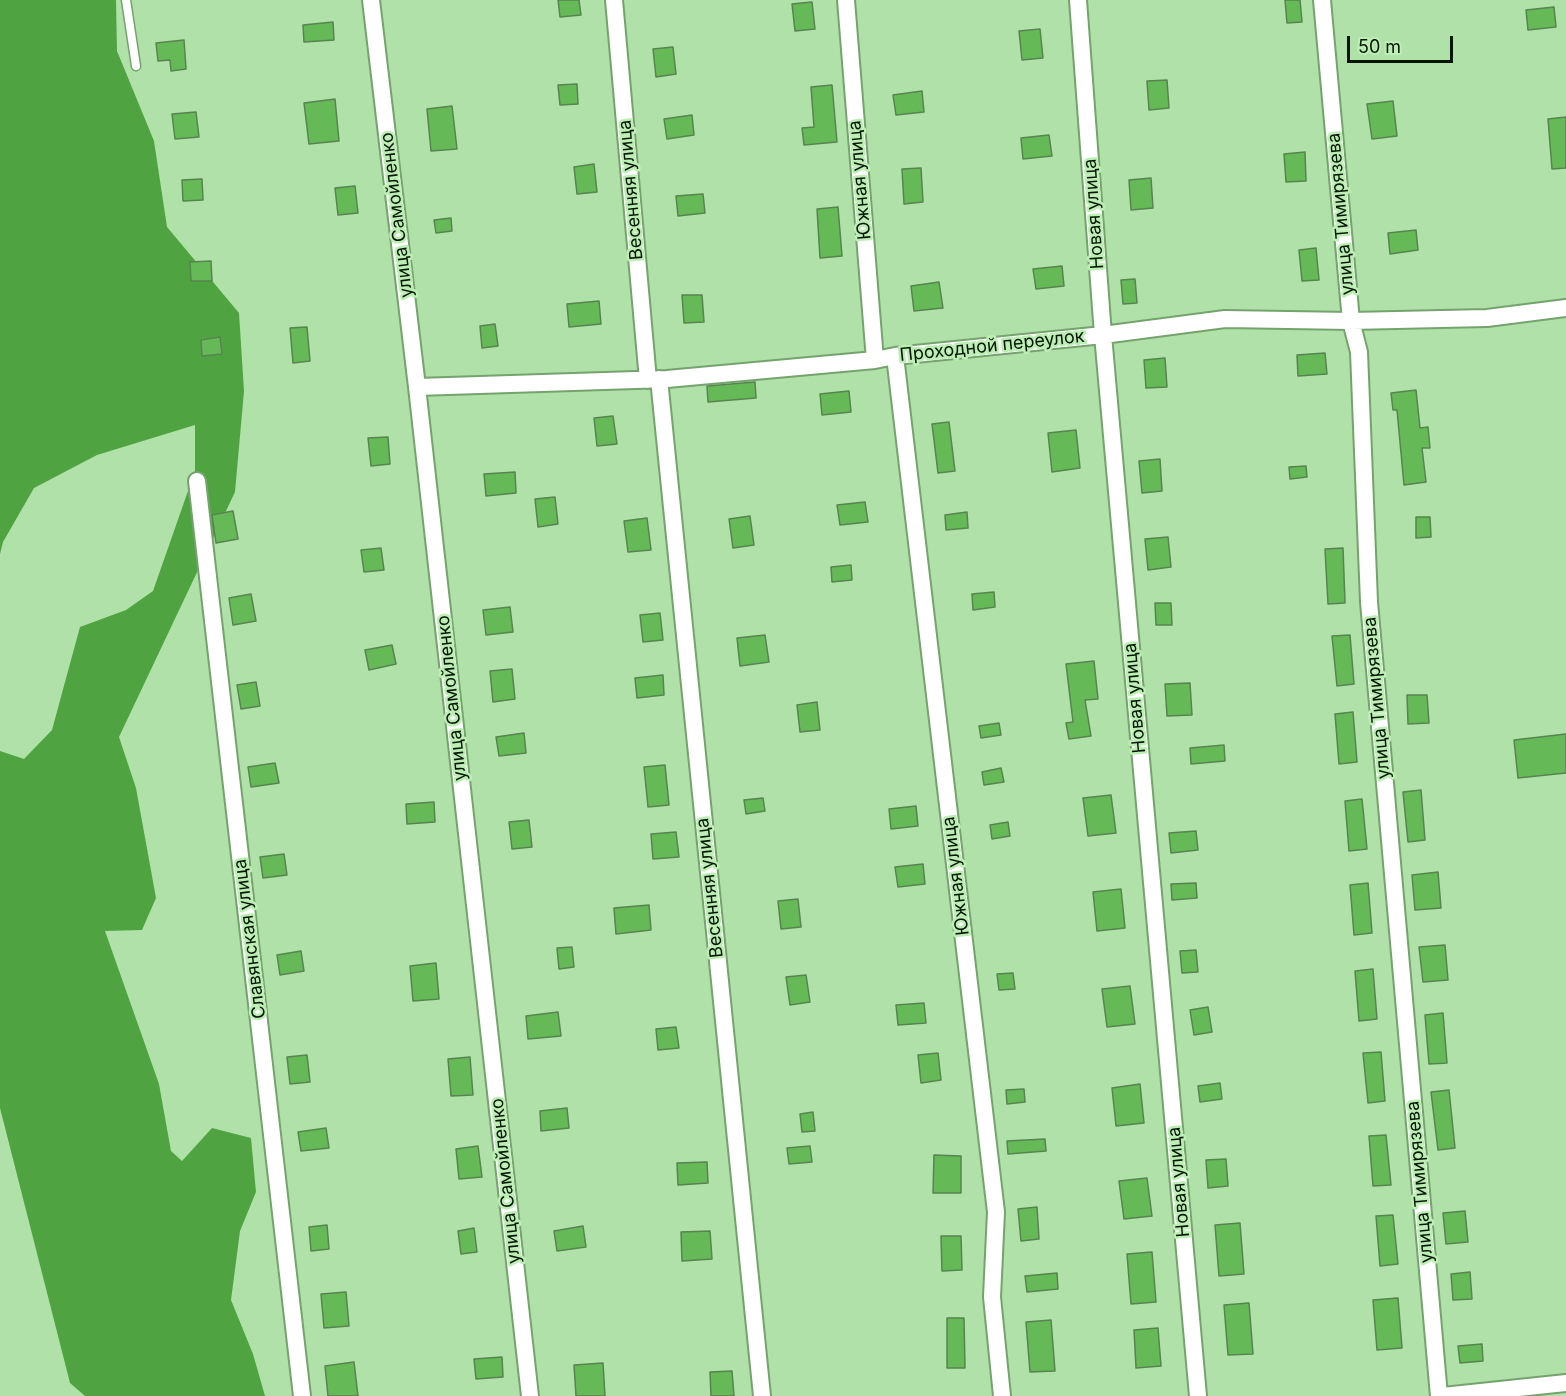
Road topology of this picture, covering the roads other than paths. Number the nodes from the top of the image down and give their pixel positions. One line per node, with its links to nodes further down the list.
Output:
1 (126, 0): 7 (lane)
2 (371, 0): 14 (street, улица Самойленко)
3 (614, 0): 13 (street, Весенняя улица)
4 (846, 0): 12 (street, Южная улица)
5 (1078, 0): 10 (street, Новая улица)
6 (1322, 0): 9 (street, улица Тимирязева)
7 (136, 66)
8 (1566, 308): 9 (street, Проходной переулок)
9 (1351, 321): 10 (street, Проходной переулок); 22 (street, улица Тимирязева)
10 (1103, 335): 11 (street, Проходной переулок); 21 (street, Новая улица)
11 (895, 356): 12 (street, Проходной переулок); 20 (street, Южная улица)
12 (876, 360): 13 (street, Проходной переулок)
13 (653, 380): 14 (street, Проходной переулок); 19 (street, Весенняя улица)
14 (417, 387): 18 (street, улица Самойленко)
15 (197, 481): 17 (street, Славянская улица)
16 (1566, 1383): 22 (street)
17 (302, 1396)
18 (530, 1396)
19 (762, 1396)
20 (1002, 1396)
21 (1198, 1396)
22 (1441, 1396)

